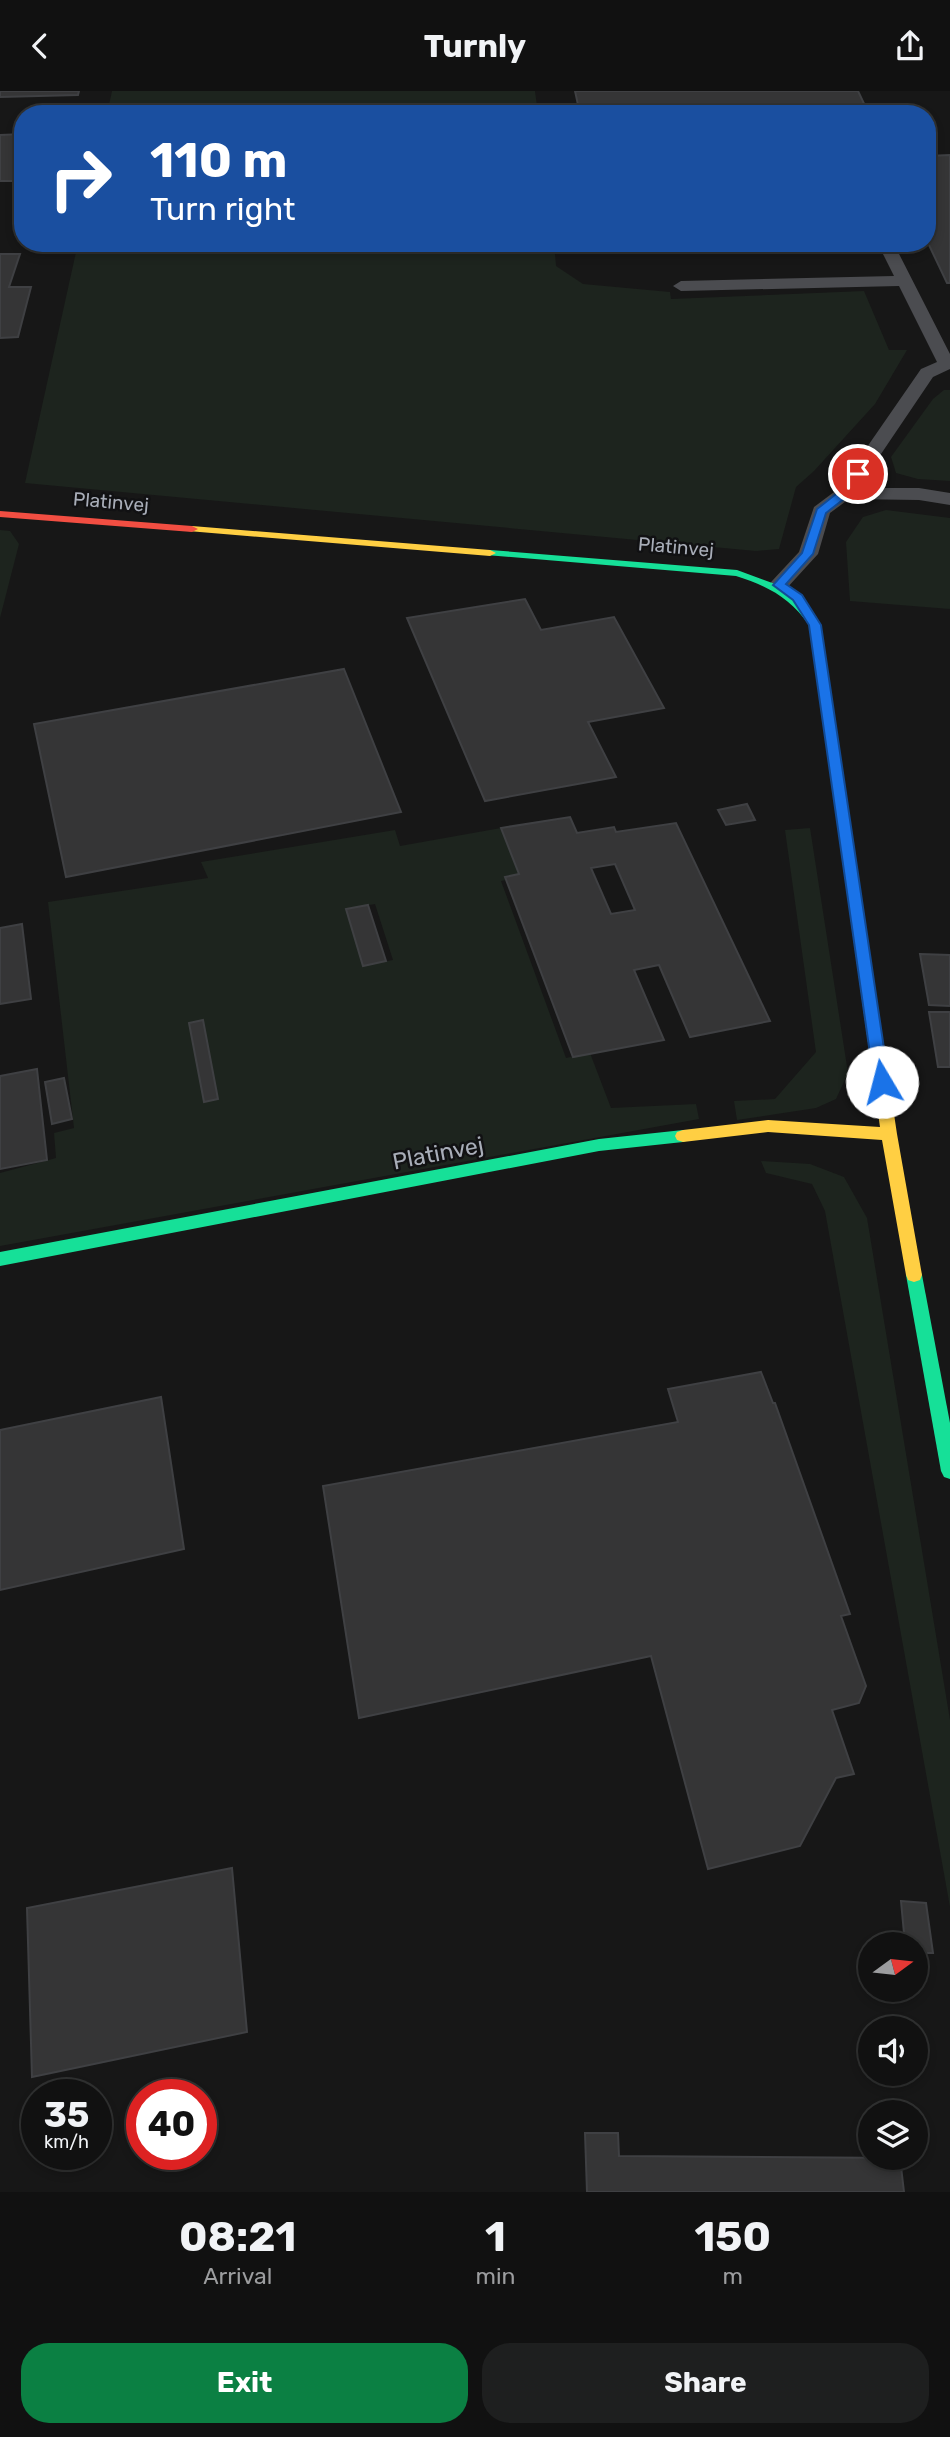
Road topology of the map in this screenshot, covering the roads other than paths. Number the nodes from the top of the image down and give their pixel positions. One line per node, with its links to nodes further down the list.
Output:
1 (890, 252): 2 (lane)
2 (904, 281): 3 (lane); 4 (lane)
3 (681, 286)
4 (948, 363): 5 (lane)
5 (845, 493): 6 (lane); 8 (lane)
6 (950, 499)
7 (0, 514): 8 (street, Platinvej)
8 (779, 585): 9 (street, Platinvej)
9 (889, 1134): 10 (street, Platinvej); 11 (street, Platinvej)
10 (0, 1259)
11 (950, 1471)

